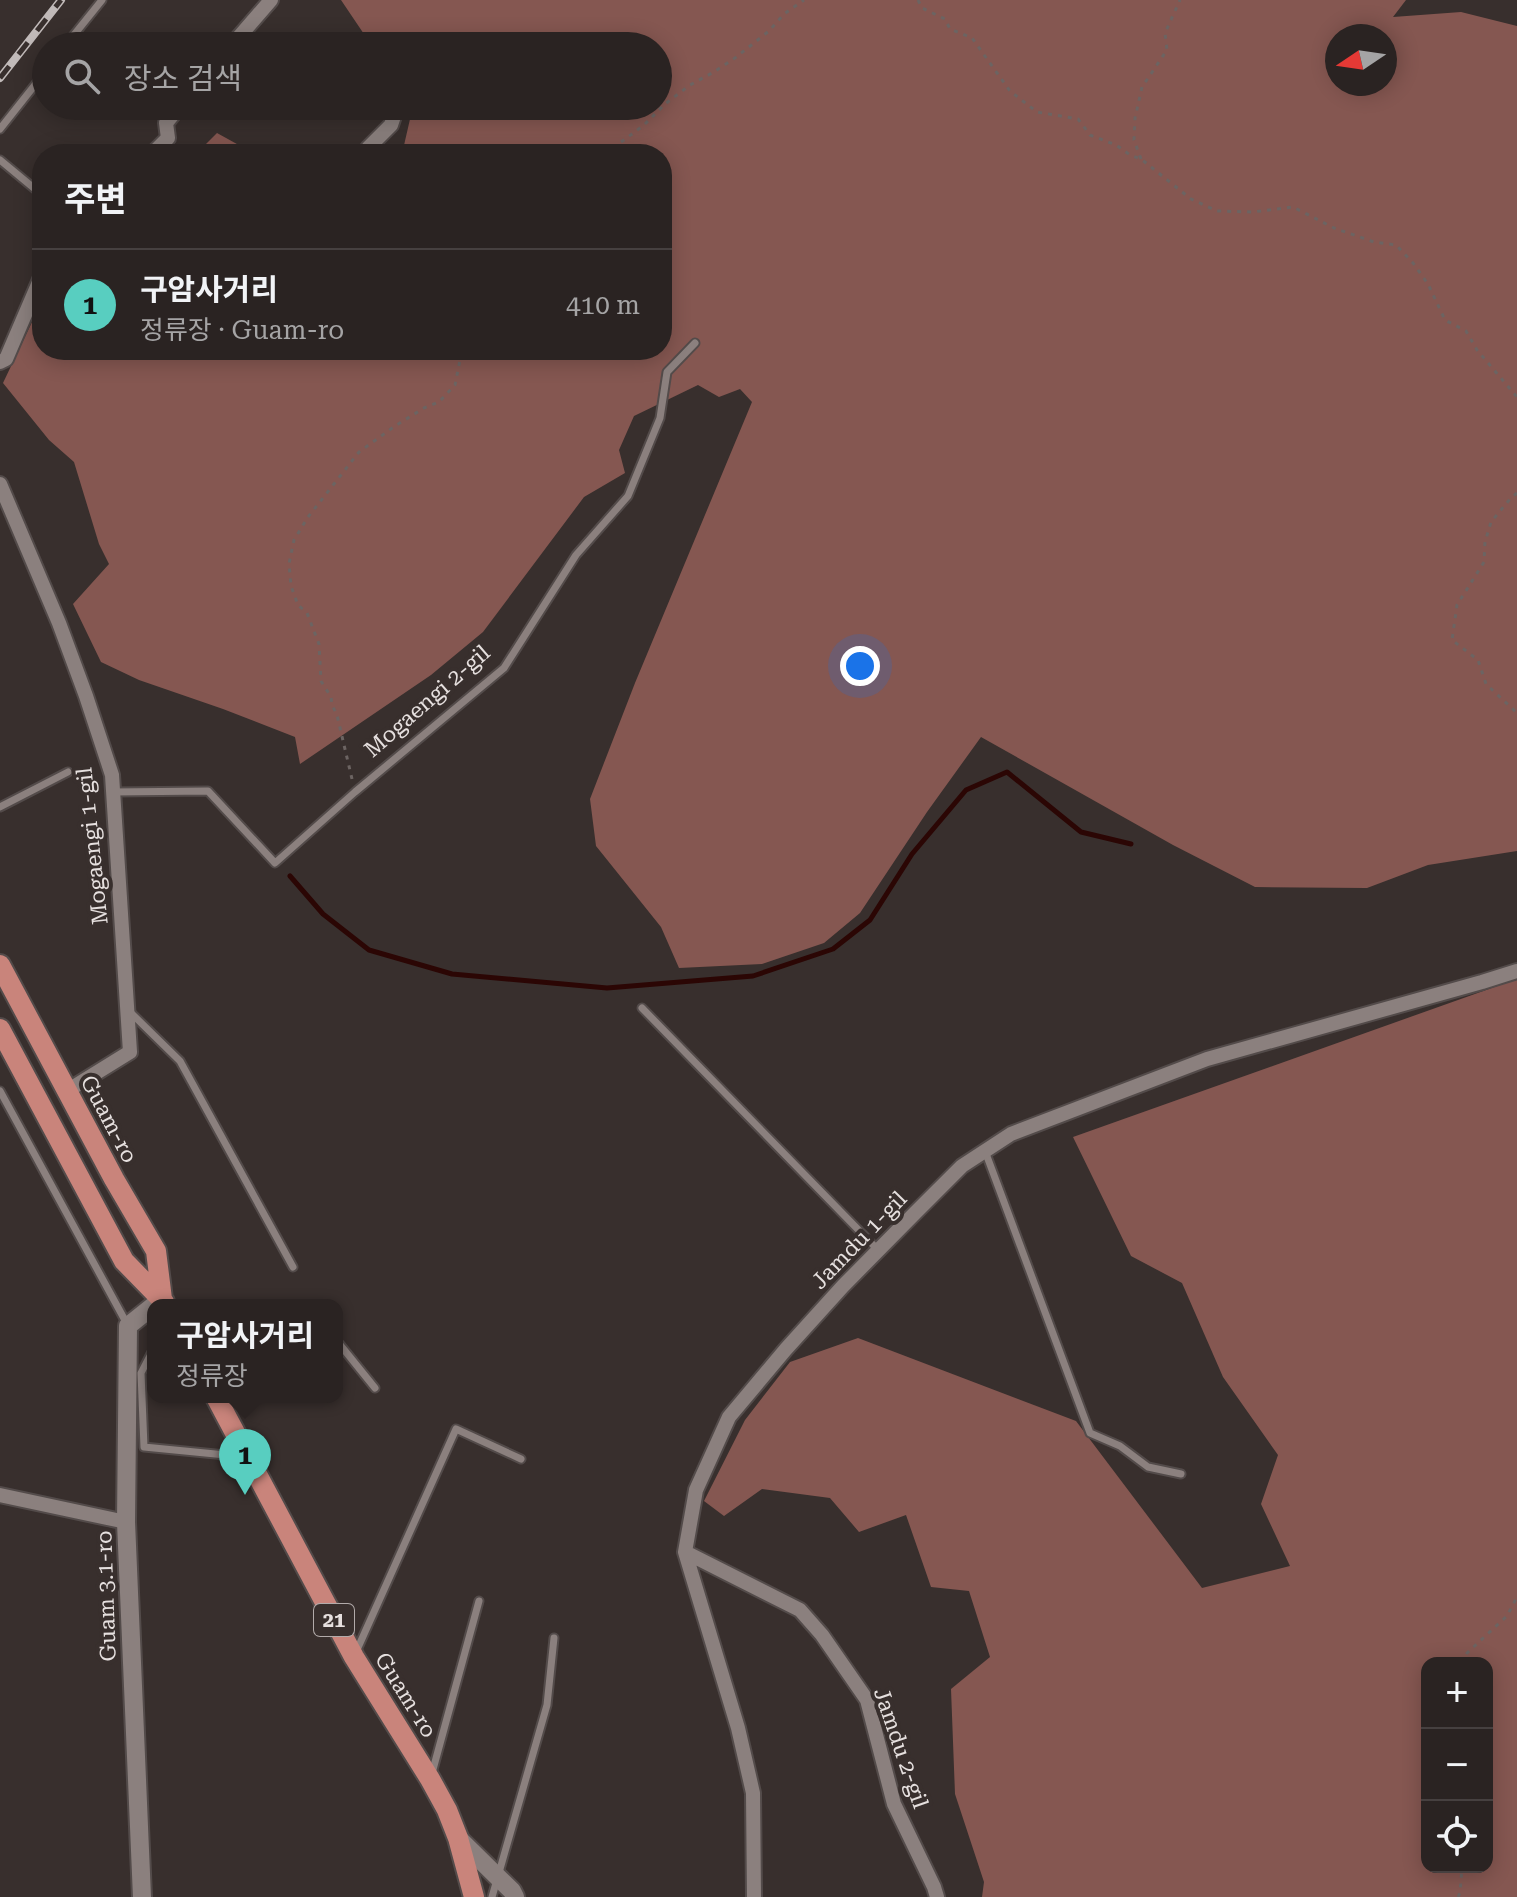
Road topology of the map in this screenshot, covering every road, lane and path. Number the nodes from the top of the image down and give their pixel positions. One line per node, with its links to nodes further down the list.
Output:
1 (102, 0): 6 (lane)
2 (271, 0): 7 (street)
3 (804, 0): 9 (path)
4 (918, 0): 17 (path)
5 (1180, 0): 17 (path)
6 (76, 32)
7 (243, 32)
8 (32, 89): 13 (lane)
9 (672, 99)
10 (168, 120): 14 (street)
11 (393, 120): 15 (street)
12 (649, 120): 16 (path)
13 (0, 129)
14 (162, 144)
15 (372, 144)
16 (618, 144)
17 (1141, 159): 24 (path)
18 (0, 160): 19 (lane)
19 (32, 187)
20 (32, 298): 23 (street)
21 (695, 343): 31 (lane, Mogaengi 2-gil)
22 (459, 360): 31 (path)
23 (0, 362)
24 (1517, 397)
25 (0, 484): 27 (street, Mogaengi 1-gil)
26 (1517, 493): 28 (path)
27 (6, 518): 30 (street, Mogaengi 1-gil)
28 (1517, 713)
29 (68, 772): 32 (lane)
30 (113, 792): 31 (lane, Mogaengi 2-gil); 36 (street, Mogaengi 1-gil)
31 (355, 792)
32 (0, 807)
33 (0, 965): 39 (main road, Guam-ro)
34 (1517, 971): 40 (street, Jamdu 1-gil)
35 (642, 1008): 41 (lane)
36 (128, 1010): 39 (street, Mogaengi 1-gil); 42 (lane)
37 (0, 1029): 43 (main road)
38 (0, 1091): 46 (lane)
39 (67, 1091): 44 (main road, Guam-ro)
40 (985, 1151): 41 (street, Jamdu 1-gil); 53 (lane)
41 (879, 1251): 56 (street, Jamdu 1-gil)
42 (293, 1267)
43 (155, 1299)
44 (159, 1299)
45 (147, 1313): 46 (street)
46 (128, 1326): 55 (street, Guam 3.1-ro)
47 (343, 1348): 49 (lane)
48 (147, 1362): 51 (lane)
49 (375, 1388)
50 (219, 1403): 51 (main road, Guam-ro / 21)
51 (249, 1457): 60 (main road, Guam-ro / 21)
52 (521, 1459): 60 (lane)
53 (1181, 1474)
54 (0, 1495): 55 (street)
55 (126, 1522): 66 (street, Guam 3.1-ro)
56 (685, 1552): 70 (street, Jamdu 1-gil); 71 (street, Jamdu 2-gil)
57 (1517, 1597): 61 (path)
58 (479, 1601): 62 (lane)
59 (554, 1638): 65 (lane)
60 (354, 1657): 62 (main road, Guam-ro / 21)
61 (1465, 1657)
62 (430, 1779): 63 (main road, Guam-ro / 21)
63 (458, 1838): 65 (street); 67 (main road, Guam-ro / 21)
64 (1462, 1873): 72 (path)
65 (497, 1878): 68 (lane); 69 (street)
66 (142, 1897)
67 (474, 1897)
68 (492, 1897)
69 (515, 1897)
70 (754, 1897)
71 (937, 1897)
72 (1458, 1897)

